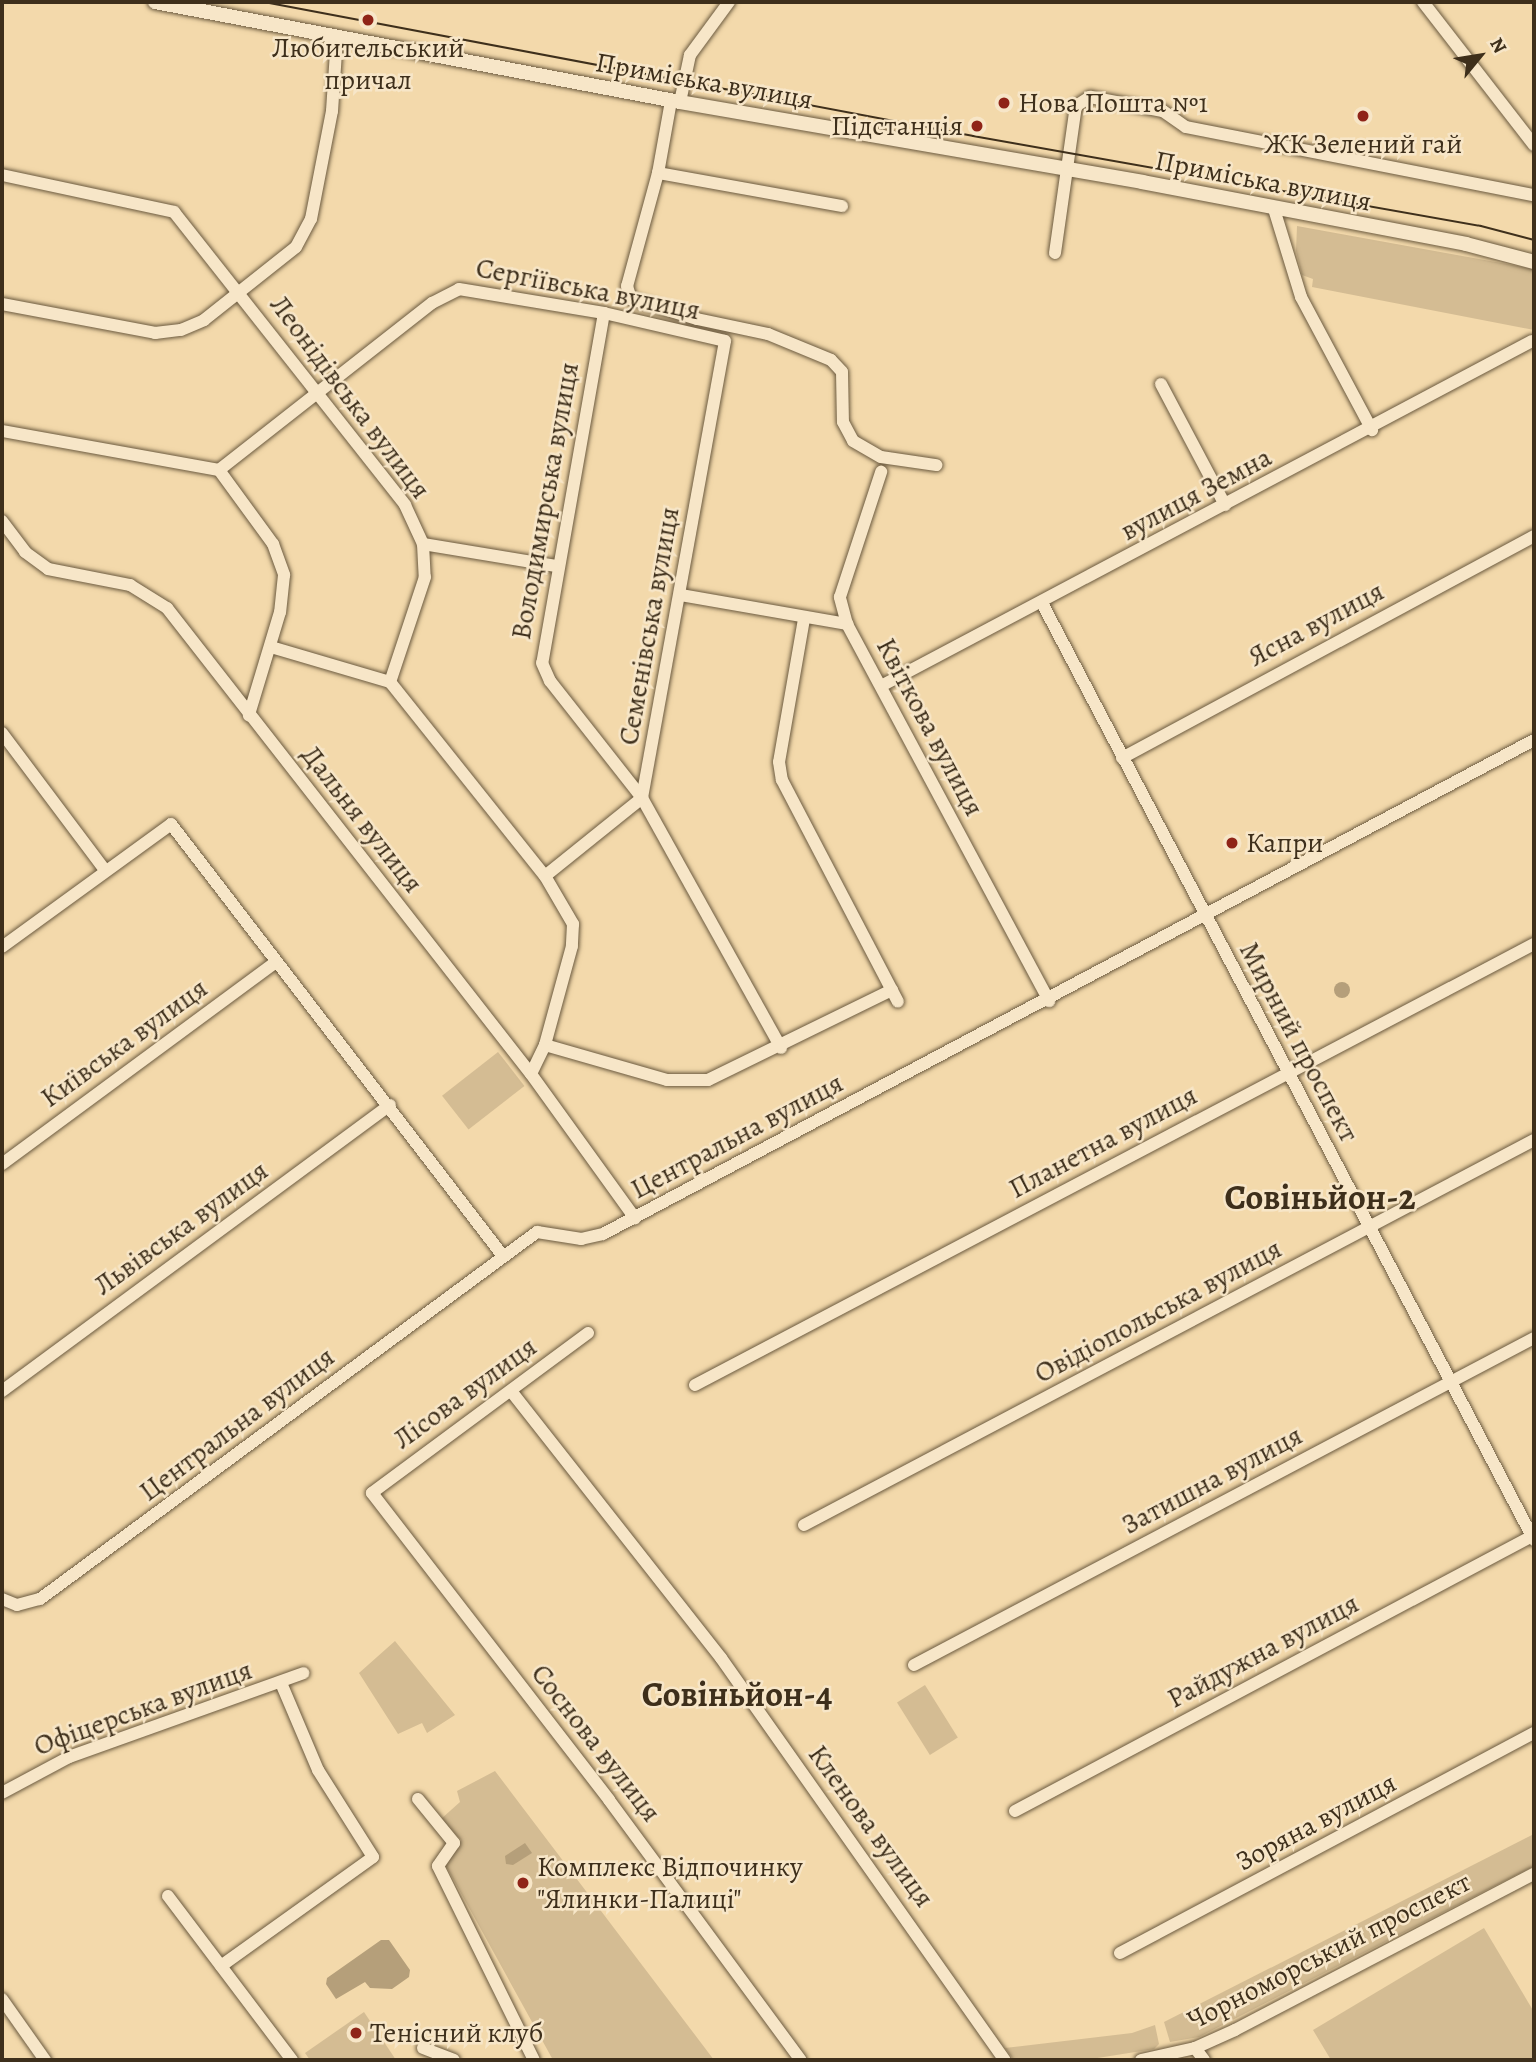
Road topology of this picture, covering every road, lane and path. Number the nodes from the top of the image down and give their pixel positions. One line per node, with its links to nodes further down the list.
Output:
1 (155, 2): 4 (street, Приміська вулиця)
2 (729, 2): 5 (street)
3 (1423, 2): 6 (street)
4 (337, 37): 5 (street, Приміська вулиця); 15 (street)
5 (675, 102): 7 (street, Приміська вулиця); 8 (street)
6 (1534, 145)
7 (1066, 169): 10 (street); 12 (street, Приміська вулиця); 13 (street)
8 (658, 173): 11 (street); 24 (street)
9 (2, 175): 15 (street, Леонідівська вулиця)
10 (1534, 195)
11 (842, 206)
12 (1274, 209): 14 (street, Приміська вулиця); 22 (street)
13 (1055, 253)
14 (1534, 262)
15 (239, 292): 16 (street); 21 (street, Леонідівська вулиця)
16 (2, 304)
17 (604, 313): 18 (street, Сергіївська вулиця); 21 (street, Сергіївська вулиця); 31 (street, Володимирська вулиця)
18 (725, 341): 32 (street, Семенівська вулиця)
19 (1532, 341): 22 (street, вулиця Земна)
20 (1161, 384): 27 (street)
21 (316, 393): 25 (street, Сергіївська вулиця); 30 (street, Леонідівська вулиця)
22 (1371, 430): 27 (street, вулиця Земна)
23 (2, 431): 25 (street)
24 (936, 465)
25 (219, 470): 36 (street)
26 (881, 472): 35 (street)
27 (1225, 505): 33 (street, вулиця Земна)
28 (2, 521): 39 (street, Дальня вулиця)
29 (1534, 536): 42 (street, Ясна вулиця)
30 (423, 544): 31 (street); 37 (street, Леонідівська вулиця)
31 (556, 566): 43 (street, Володимирська вулиця)
32 (681, 595): 34 (street, Квіткова вулиця); 43 (street, Семенівська вулиця)
33 (1042, 603): 38 (street, вулиця Земна); 42 (street, Мирний проспект)
34 (804, 619): 35 (street, Квіткова вулиця); 52 (street)
35 (847, 624): 38 (street, Квіткова вулиця)
36 (271, 647): 37 (street); 39 (street)
37 (390, 682): 45 (street)
38 (881, 685): 50 (street, Квіткова вулиця)
39 (249, 715): 54 (street, Дальня вулиця)
40 (2, 733): 44 (street)
41 (1534, 740): 46 (street, Центральна вулиця)
42 (1122, 758): 46 (street, Мирний проспект)
43 (642, 798): 45 (street); 52 (street, Володимирська вулиця)
44 (105, 870): 48 (street); 49 (street)
45 (545, 876): 51 (street)
46 (1204, 915): 50 (street, Центральна вулиця); 53 (street, Мирний проспект)
47 (1534, 944): 53 (street, Планетна вулиця)
48 (2, 947)
49 (276, 962): 55 (street); 57 (street, Київська вулиця)
50 (1049, 1001): 58 (street, Центральна вулиця)
51 (545, 1045): 52 (street); 54 (street)
52 (781, 1048)
53 (1288, 1073): 59 (street, Мирний проспект); 64 (street, Планетна вулиця)
54 (531, 1074): 58 (street, Дальня вулиця)
55 (390, 1105): 60 (street); 65 (street, Львівська вулиця)
56 (1534, 1140): 59 (street, Овідіопольська вулиця)
57 (2, 1164)
58 (635, 1218): 60 (street, Центральна вулиця)
59 (1369, 1227): 63 (street, Мирний проспект); 68 (street, Овідіопольська вулиця)
60 (503, 1255): 70 (street, Центральна вулиця)
61 (588, 1333): 66 (street, Лісова вулиця)
62 (1534, 1338): 63 (street, Затишна вулиця)
63 (1452, 1381): 69 (street, Мирний проспект); 71 (street, Затишна вулиця)
64 (695, 1385)
65 (2, 1391)
66 (511, 1391): 67 (street, Лісова вулиця); 90 (street, Кленова вулиця)
67 (372, 1493): 89 (street, Соснова вулиця)
68 (804, 1525)
69 (1534, 1537): 77 (street, Райдужна вулиця)
70 (2, 1599)
71 (914, 1665)
72 (303, 1673): 73 (street, Офіцерська вулиця)
73 (281, 1683): 75 (street, Офіцерська вулиця); 81 (street)
74 (1534, 1733): 80 (street, Зоряна вулиця)
75 (2, 1793)
76 (418, 1799): 88 (street)
77 (1015, 1811)
78 (1534, 1874): 84 (street, Чорноморський проспект)
79 (168, 1896): 81 (street)
80 (1120, 1953)
81 (221, 1966): 86 (street)
82 (2, 1999): 85 (street)
83 (423, 2048): 87 (street)
84 (1195, 2048): 91 (street, Чорноморський проспект); 92 (street)
85 (45, 2060)
86 (292, 2060)
87 (454, 2060)
88 (534, 2060)
89 (801, 2060)
90 (1005, 2060)
91 (1141, 2060)
92 (1205, 2060)

